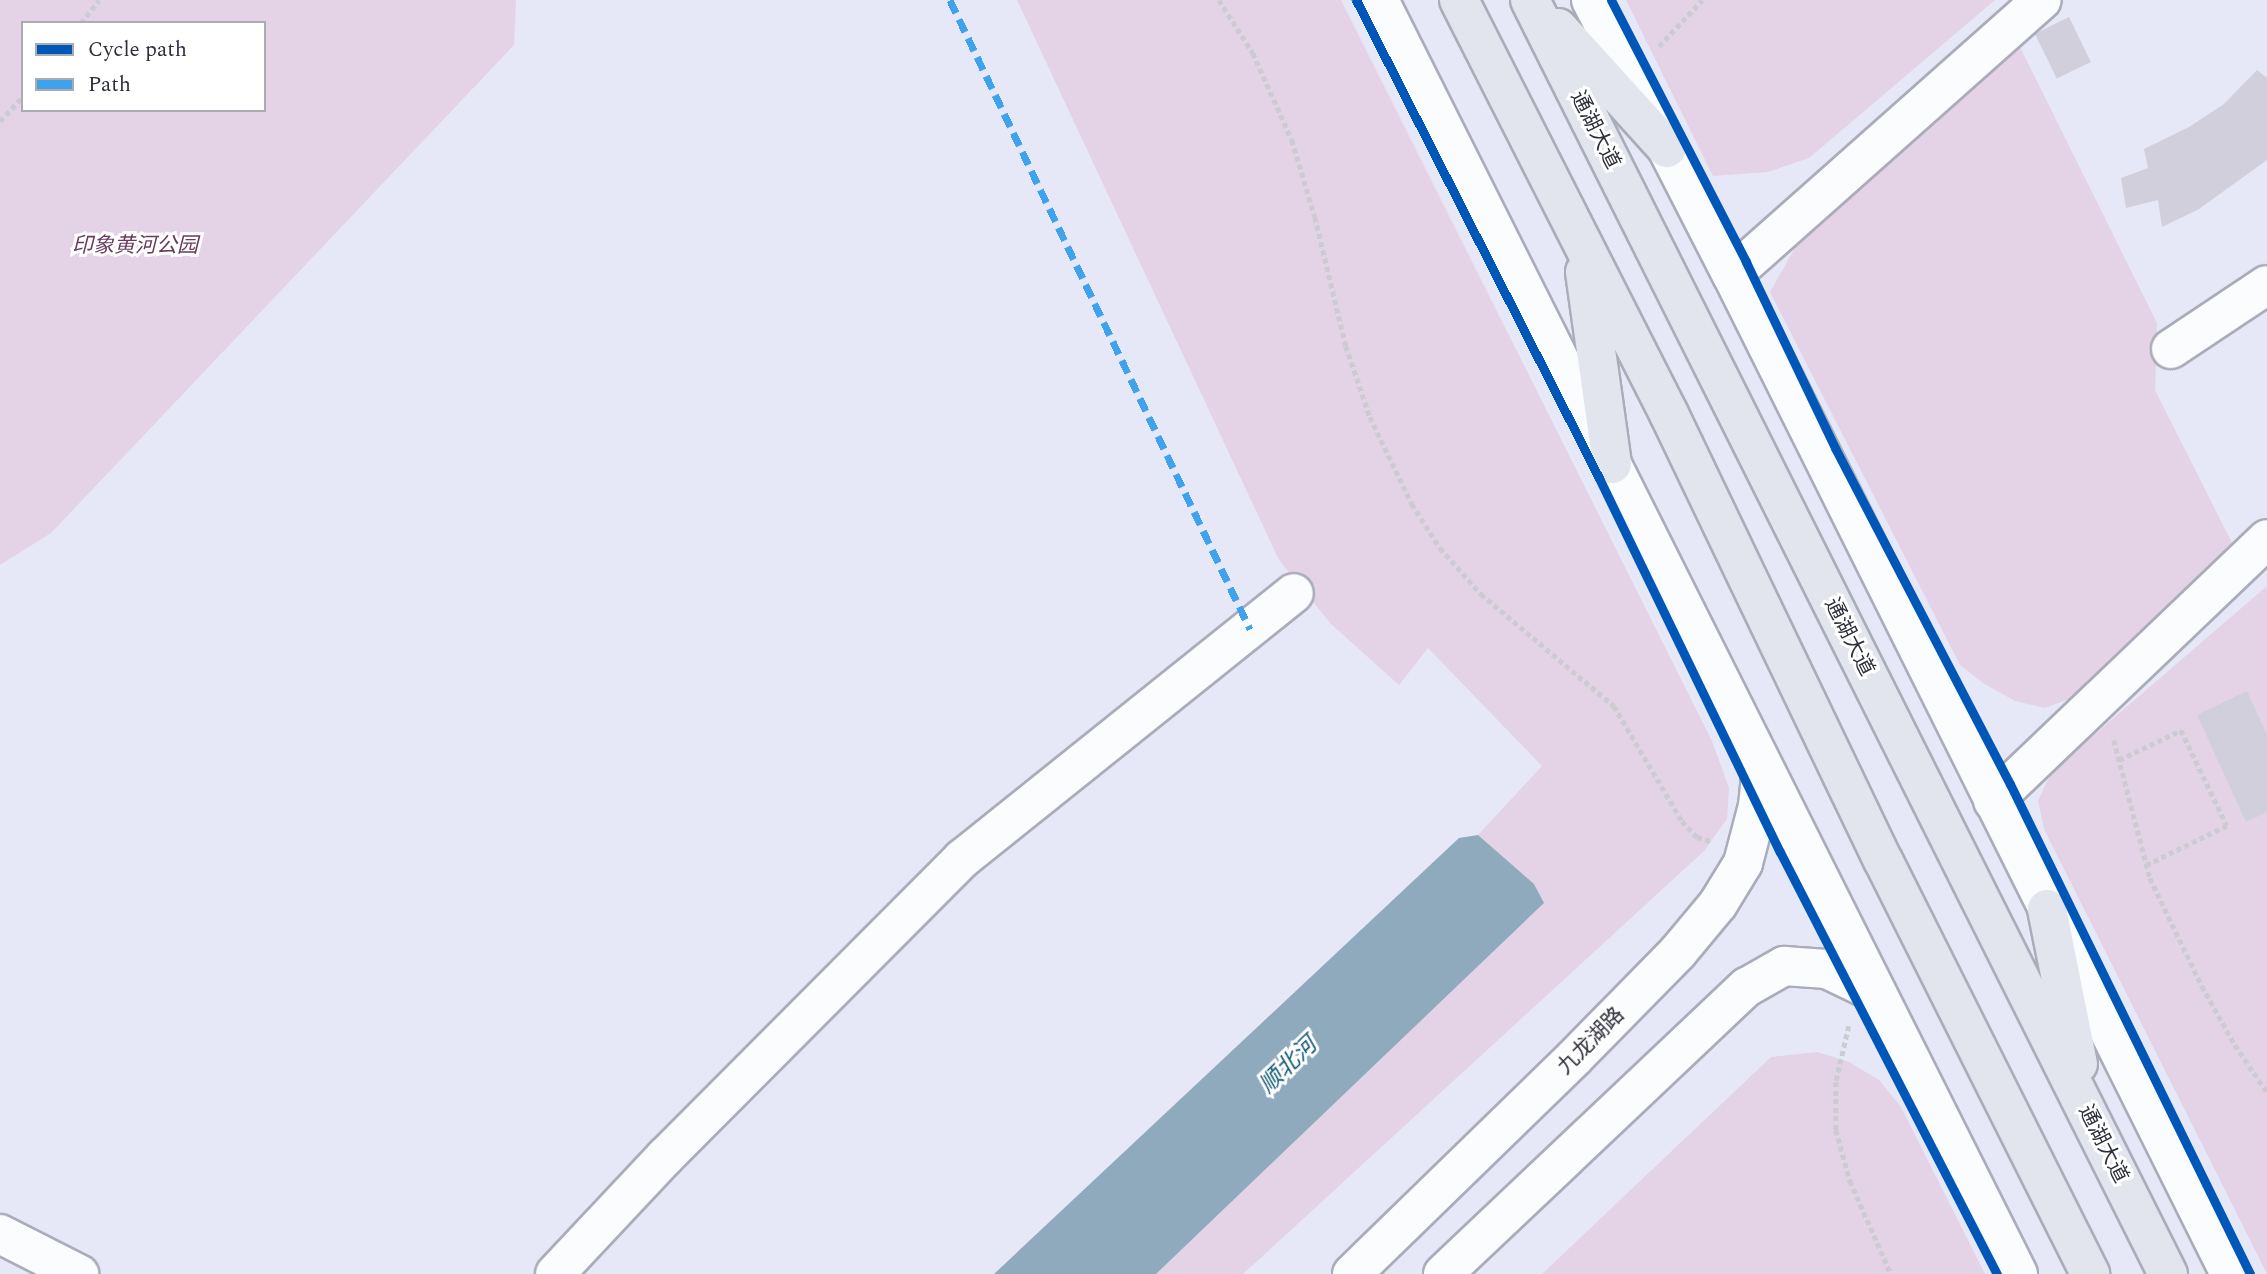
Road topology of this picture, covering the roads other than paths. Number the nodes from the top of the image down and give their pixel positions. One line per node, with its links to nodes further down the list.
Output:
1 (1379, 0): 11 (street)
2 (1459, 0): 7 (main road)
3 (1531, 0): 6 (main road); 18 (main road, 通湖大道)
4 (1591, 0): 6 (street)
5 (2042, 0): 8 (street)
6 (1667, 148): 8 (street)
7 (1580, 239): 11 (main road); 25 (main road)
8 (1732, 275): 15 (street)
9 (2267, 285): 10 (street)
10 (2171, 349)
11 (1612, 464): 14 (street)
12 (2267, 539): 15 (street)
13 (1294, 593): 21 (street)
14 (1762, 766): 17 (street); 22 (street, 九龙湖路)
15 (1993, 801): 16 (street)
16 (2047, 909): 18 (main road); 27 (street)
17 (1859, 989): 23 (street); 24 (street)
18 (2088, 1114): 26 (main road, 通湖大道)
19 (0, 1234): 20 (street)
20 (79, 1274)
21 (555, 1274)
22 (1352, 1274)
23 (1443, 1274)
24 (2018, 1274)
25 (2090, 1274)
26 (2168, 1274)
27 (2230, 1274)

